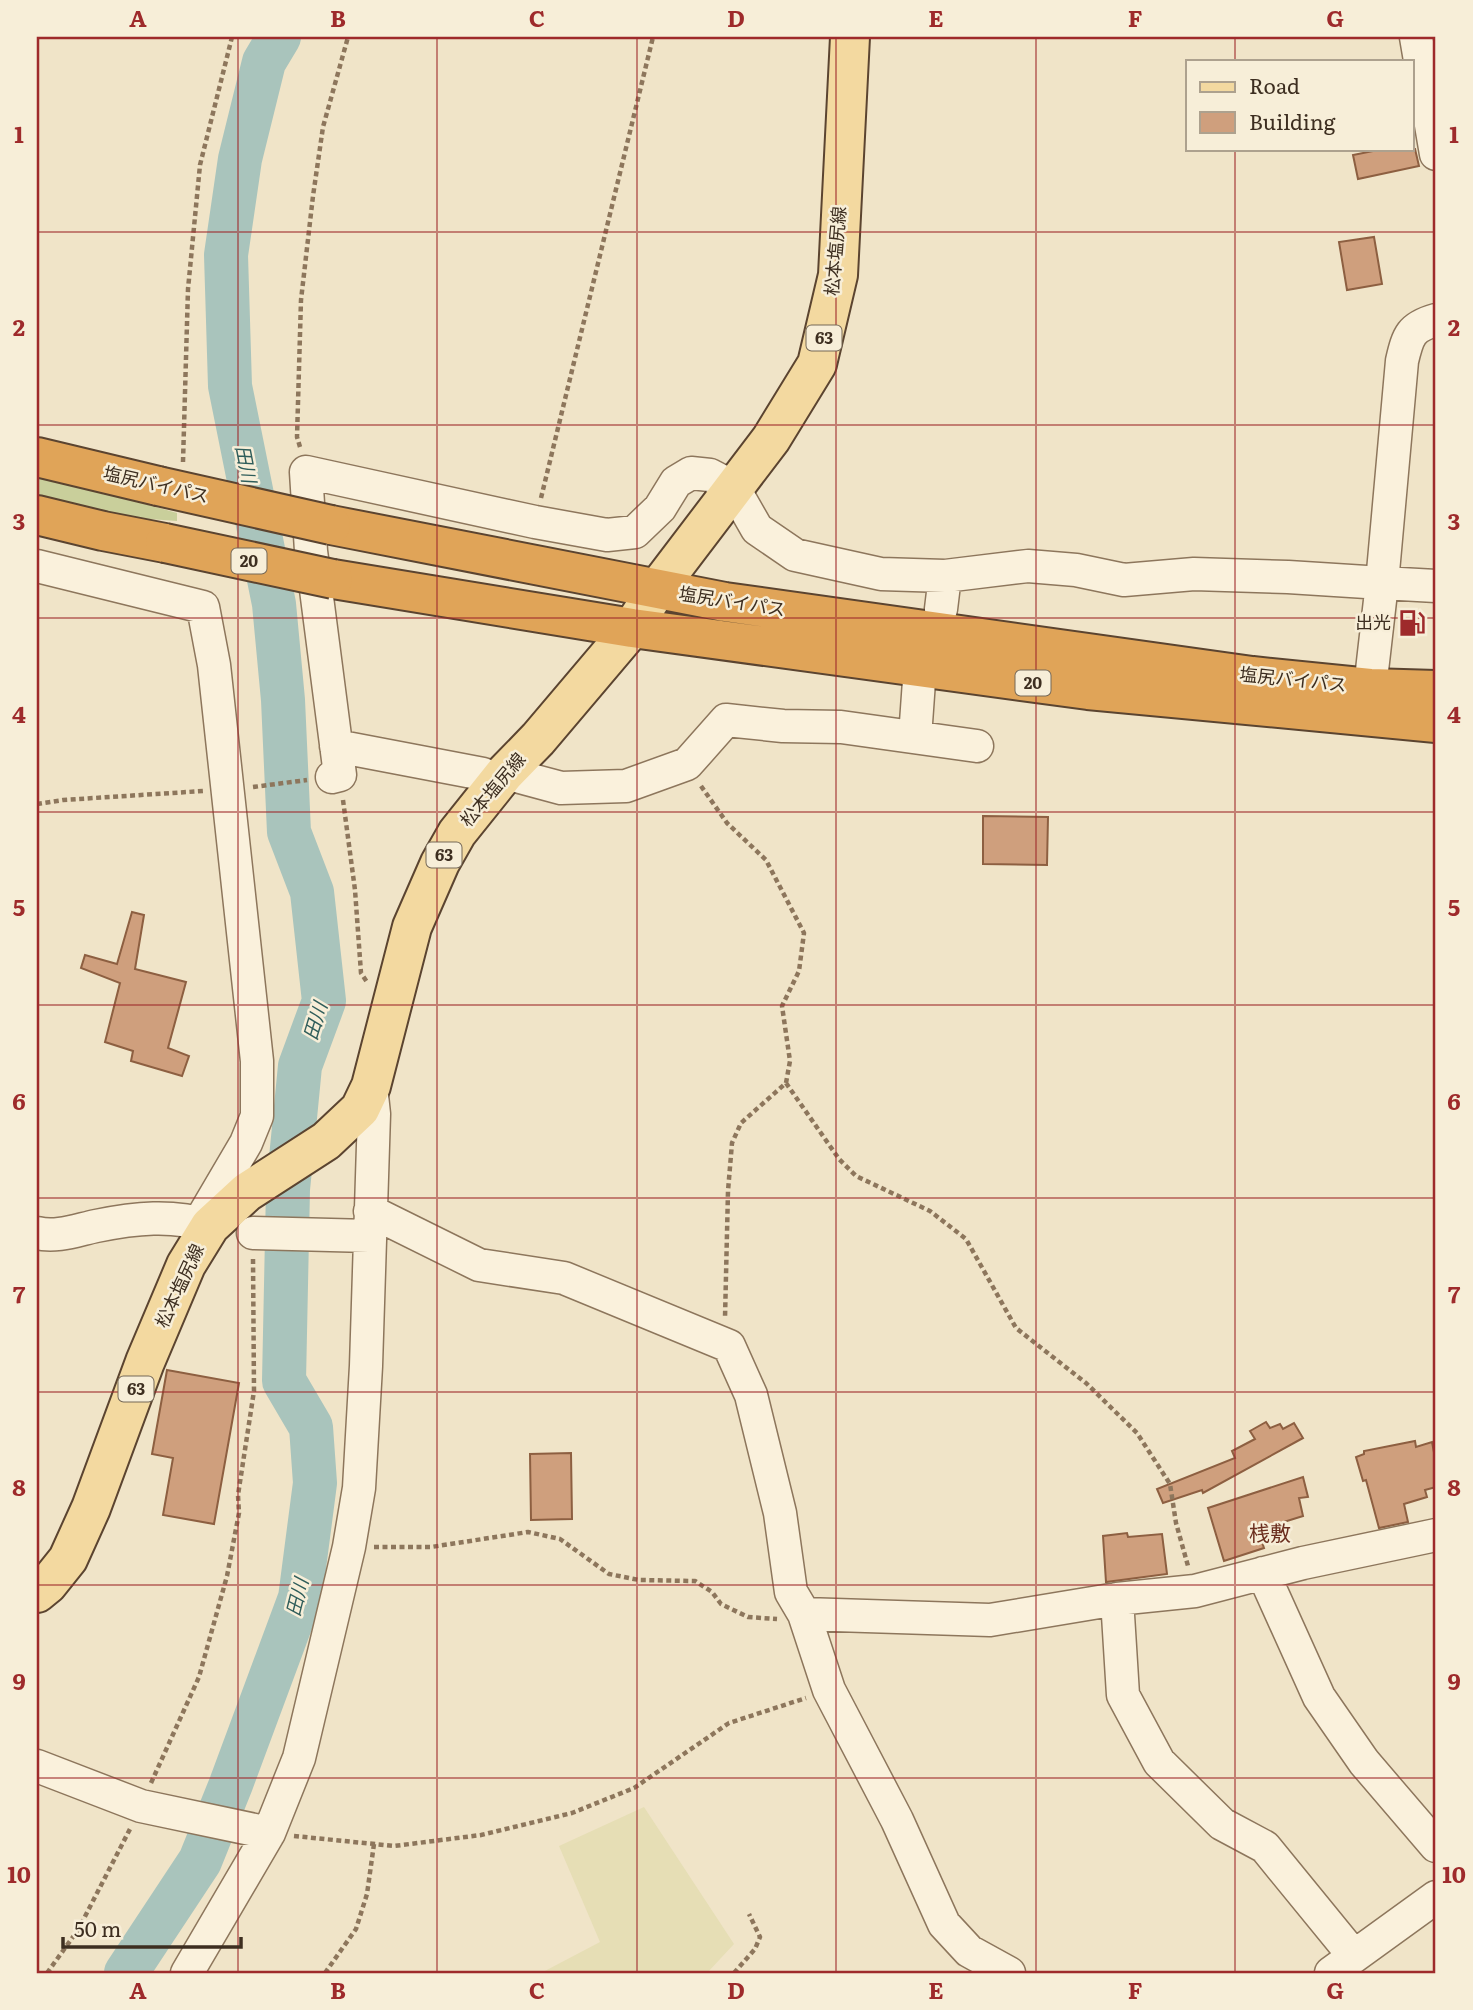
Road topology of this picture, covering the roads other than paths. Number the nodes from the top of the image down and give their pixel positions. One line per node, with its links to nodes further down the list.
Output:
1 (850, 37): 6 (main road, 松本塩尻線 / 63)
2 (1416, 37): 3 (street)
3 (1436, 154)
4 (1436, 320): 10 (street)
5 (37, 457): 12 (highway, 塩尻バイパス / 20, bridge)
6 (733, 487): 9 (street); 12 (main road, 松本塩尻線 / 63); 21 (street)
7 (37, 515): 14 (highway, 塩尻バイパス / 20, bridge)
8 (37, 566): 23 (street)
9 (945, 576): 10 (street); 13 (street)
10 (1382, 583): 11 (street); 16 (street)
11 (1436, 586)
12 (657, 589): 14 (main road, 松本塩尻線 / 63); 16 (highway, 塩尻バイパス / 20)
13 (941, 609)
14 (632, 628): 15 (highway, 塩尻バイパス / 20); 21 (main road, 松本塩尻線 / 63)
15 (920, 667): 18 (highway, 塩尻バイパス / 20); 19 (street)
16 (1370, 688): 17 (highway, 塩尻バイパス / 20)
17 (1436, 690)
18 (1436, 723)
19 (915, 737): 20 (street); 21 (street)
20 (977, 746)
21 (500, 778): 22 (main road, 松本塩尻線 / 63)
22 (371, 1086): 23 (main road, 松本塩尻線 / 63); 24 (street)
23 (204, 1225): 25 (street); 29 (main road, 松本塩尻線 / 63)
24 (366, 1227): 26 (street); 31 (street); 33 (street)
25 (37, 1233)
26 (257, 1233)
27 (1436, 1535): 28 (street)
28 (1263, 1573): 30 (street); 34 (street)
29 (37, 1593)
30 (1117, 1599): 31 (street); 36 (street)
31 (806, 1618): 38 (street)
32 (37, 1766): 33 (street)
33 (261, 1831): 37 (street)
34 (1436, 1846)
35 (1436, 1897): 36 (street)
36 (1340, 1966)
37 (187, 1973)
38 (1009, 1973)

